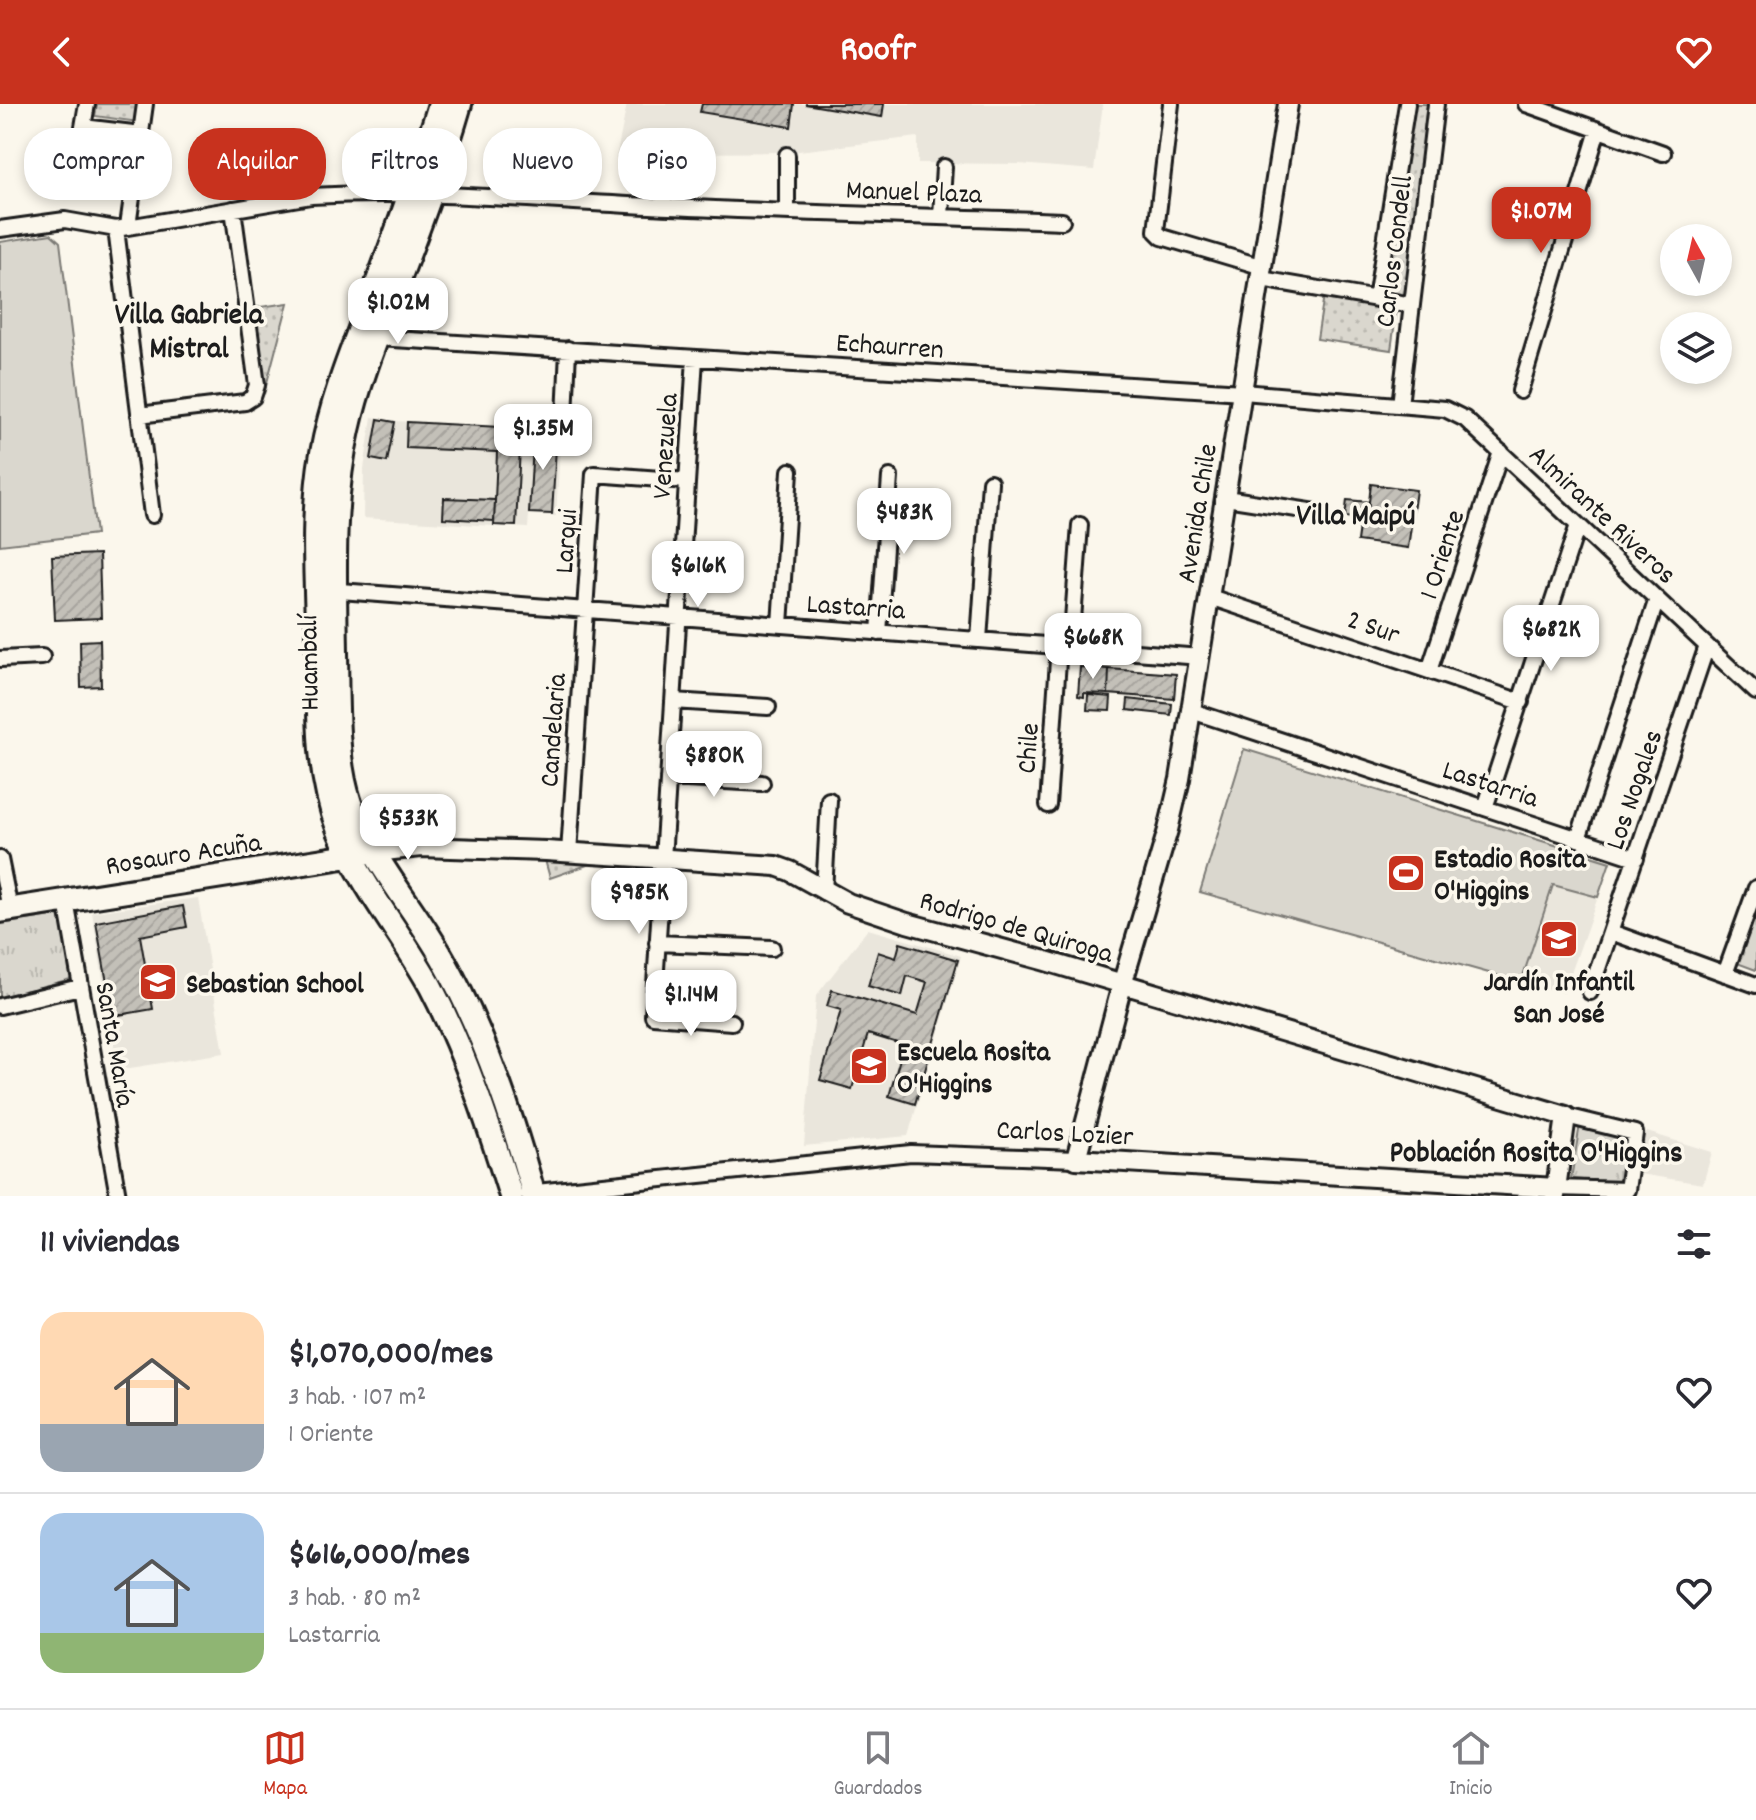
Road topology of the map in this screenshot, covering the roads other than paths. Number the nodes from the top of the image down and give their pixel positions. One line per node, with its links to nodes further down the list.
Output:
1 (87, 104): 10 (street)
2 (145, 104): 12 (street)
3 (440, 104): 13 (main road, Huambalí)
4 (460, 104): 14 (main road, Huambalí)
5 (1171, 104): 32 (street)
6 (1288, 104): 32 (street, Avenida Chile)
7 (1407, 104): 33 (street, Carlos Condell)
8 (1436, 104): 34 (street, Carlos Condell)
9 (1526, 104): 15 (street)
10 (83, 127): 11 (street)
11 (91, 128)
12 (142, 128)
13 (435, 128)
14 (450, 128)
15 (1598, 130): 16 (street); 38 (street)
16 (1663, 153)
17 (787, 155): 27 (street)
18 (944, 167): 28 (street)
19 (342, 194): 26 (street, Manuel Plaza)
20 (467, 197): 25 (street, Manuel Plaza)
21 (128, 200): 30 (street)
22 (419, 200): 35 (main road, Huambalí)
23 (419, 200): 53 (main road, Huambalí)
24 (664, 200): 25 (street)
25 (664, 207): 27 (street, Manuel Plaza)
26 (233, 209): 30 (street, Manuel Plaza); 41 (street)
27 (787, 211): 28 (street, Manuel Plaza)
28 (941, 216): 29 (street, Manuel Plaza)
29 (1062, 221)
30 (122, 227): 31 (street, Manuel Plaza); 41 (street)
31 (0, 229)
32 (1262, 273): 33 (street); 39 (street, Avenida Chile)
33 (1376, 299): 34 (street)
34 (1412, 305): 40 (street, Carlos Condell)
35 (377, 338): 36 (street, Echaurren); 53 (main road, Huambalí)
36 (568, 349): 37 (street, Echaurren); 42 (street)
37 (695, 358): 39 (street, Echaurren); 46 (street, Venezuela)
38 (1520, 391)
39 (1243, 392): 40 (street, Echaurren); 48 (street, Avenida Chile)
40 (1400, 405): 43 (street, Almirante Riveros)
41 (139, 415): 50 (street)
42 (565, 418)
43 (1501, 452): 52 (street, Almirante Riveros); 66 (street, 1 Oriente)
44 (790, 471): 58 (street)
45 (890, 477): 59 (street)
46 (687, 481): 56 (street, Larqui); 57 (street, Venezuela)
47 (990, 482): 60 (street)
48 (1226, 498): 49 (street); 54 (street, Avenida Chile)
49 (1316, 512)
50 (152, 515)
51 (1080, 525): 62 (street, Chile)
52 (1578, 525): 55 (street, Almirante Riveros); 69 (street)
53 (326, 590): 56 (street, Lastarria); 78 (main road, Huambalí); 80 (main road, Huambalí)
54 (1210, 597): 64 (street, Avenida Chile); 66 (street, 2 Sur)
55 (1657, 599): 61 (street, Almirante Riveros); 77 (street)
56 (585, 611): 57 (street, Lastarria); 79 (street, Candelaria)
57 (678, 618): 58 (street, Lastarria); 68 (street, Venezuela)
58 (780, 625): 59 (street, Lastarria)
59 (879, 633): 60 (street, Lastarria)
60 (979, 640): 62 (street, Lastarria)
61 (1707, 646): 67 (street, Almirante Riveros); 82 (street, Los Nogales)
62 (1065, 647): 64 (street, Lastarria); 75 (street, Chile)
63 (42, 657): 65 (street)
64 (1201, 657): 71 (street, Avenida Chile)
65 (0, 659)
66 (1429, 671): 69 (street, 2 Sur)
67 (1756, 692)
68 (673, 701): 70 (street); 72 (street, Venezuela)
69 (1521, 702): 76 (street)
70 (768, 707)
71 (1192, 711): 76 (street, Lastarria); 92 (street, Avenida Chile)
72 (668, 778): 73 (street); 81 (street, Venezuela)
73 (762, 783)
74 (829, 800): 85 (street)
75 (1048, 805)
76 (1485, 808): 77 (street, Lastarria)
77 (1578, 839): 82 (street, Lastarria)
78 (375, 852): 79 (street, Rodrigo de Quiroga); 80 (main road, Rosauro Acuña); 102 (main road, Huambalí)
79 (569, 853): 81 (street, Rodrigo de Quiroga)
80 (350, 856): 86 (main road, Rosauro Acuña); 104 (main road, Huambalí)
81 (663, 858): 85 (street, Rodrigo de Quiroga); 89 (street, Venezuela)
82 (1636, 858): 88 (street, Los Nogales)
83 (0, 859): 87 (street)
84 (1756, 888): 91 (street)
85 (824, 892): 92 (street, Rodrigo de Quiroga)
86 (66, 901): 87 (main road, Rosauro Acuña); 94 (street, Santa María)
87 (5, 910)
88 (1611, 932): 91 (street); 95 (street, Los Nogales)
89 (657, 943): 90 (street); 97 (street, Venezuela)
90 (772, 948)
91 (1725, 974): 93 (street)
92 (1122, 985): 98 (street, Rodrigo de Quiroga); 99 (street, Avenida Chile)
93 (1756, 985)
94 (80, 987): 96 (street); 103 (street, Santa María)
95 (1590, 992)
96 (0, 1006)
97 (732, 1022)
98 (1566, 1116): 100 (street, Rodrigo de Quiroga); 101 (street)
99 (1076, 1159): 101 (street, Carlos Lozier); 102 (street, Carlos Lozier)
100 (1627, 1190): 101 (street, Carlos Lozier)
101 (1556, 1192)
102 (534, 1194): 104 (street, Carlos Lozier)
103 (118, 1196)
104 (507, 1196)

